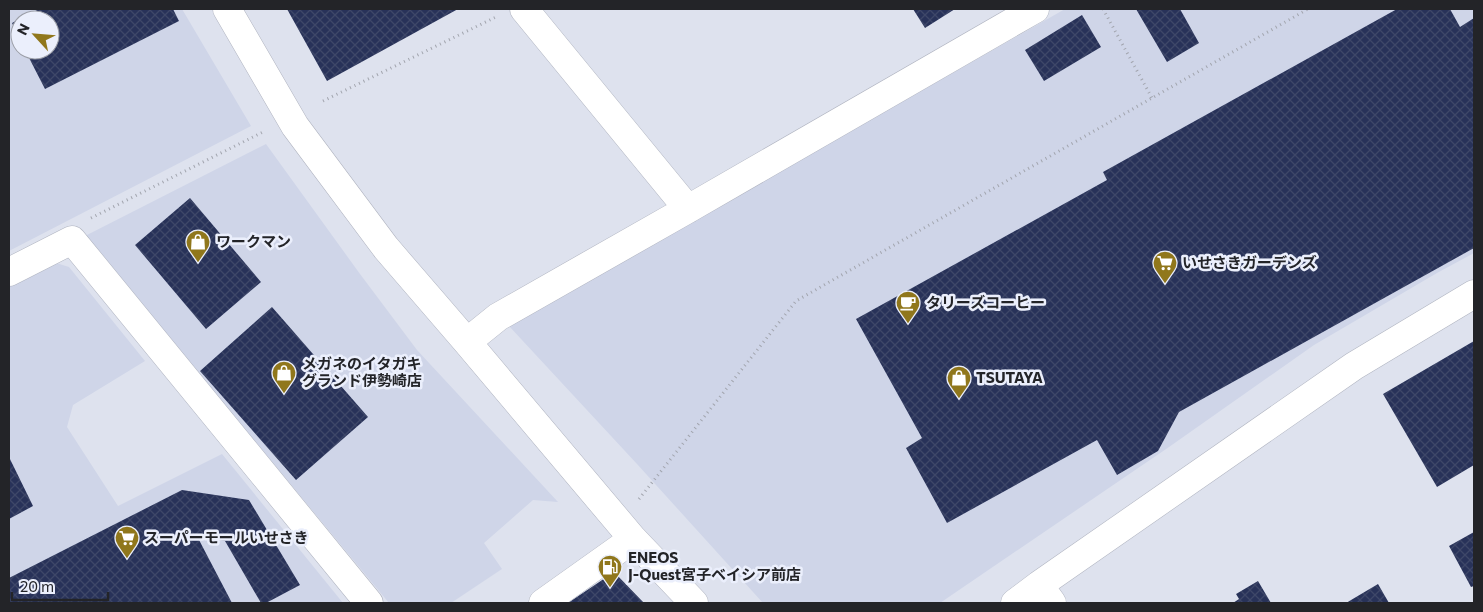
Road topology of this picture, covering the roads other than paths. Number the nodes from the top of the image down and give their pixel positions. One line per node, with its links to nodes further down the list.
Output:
1 (227, 9): 7 (street)
2 (524, 9): 4 (street)
3 (1035, 9): 4 (street)
4 (688, 209): 7 (street)
5 (9, 272): 10 (street)
6 (1474, 294): 9 (street)
7 (467, 342): 8 (street)
8 (626, 531): 11 (street); 12 (street)
9 (1046, 594): 13 (street)
10 (369, 603)
11 (544, 603)
12 (694, 603)
13 (1015, 603)

